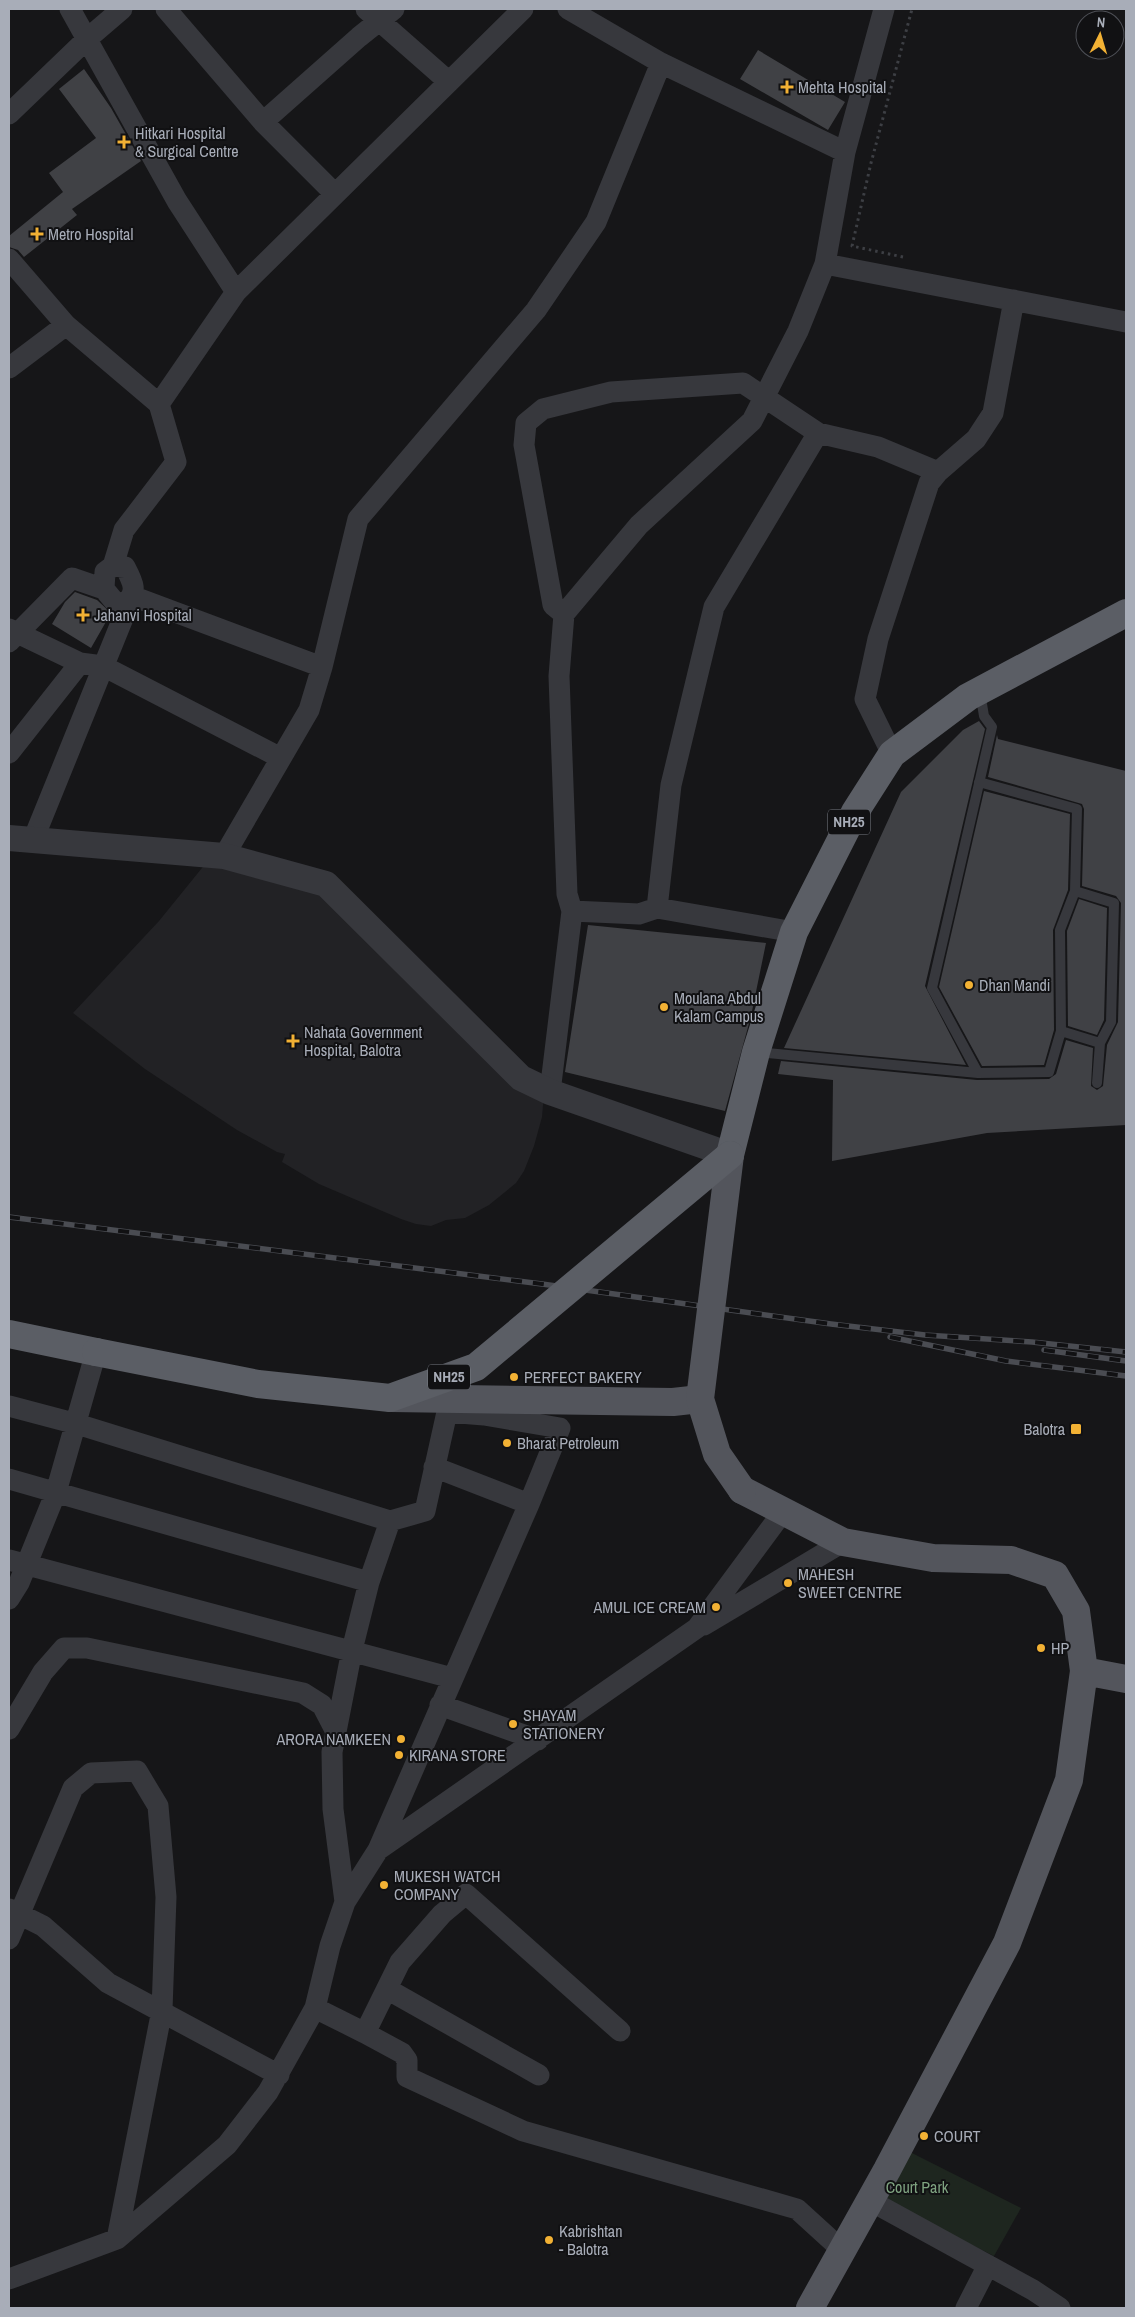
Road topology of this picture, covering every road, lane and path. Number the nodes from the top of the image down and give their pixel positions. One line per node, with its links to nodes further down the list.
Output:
1 (70, 9): 9 (street)
2 (122, 9): 9 (street)
3 (166, 9): 13 (street)
4 (523, 9): 11 (street)
5 (568, 9): 10 (street)
6 (884, 9): 14 (street)
7 (912, 9): 16 (path)
8 (380, 13): 11 (street); 13 (street)
9 (87, 39): 12 (street); 19 (street)
10 (661, 62): 14 (street); 36 (street)
11 (449, 82): 15 (street)
12 (9, 114)
13 (263, 122): 15 (street)
14 (846, 152): 18 (street)
15 (335, 194): 19 (street)
16 (910, 258)
17 (9, 259): 22 (street)
18 (825, 264): 20 (street); 24 (street)
19 (236, 292): 25 (street)
20 (1014, 300): 21 (street); 27 (street)
21 (1126, 322)
22 (66, 324): 23 (street); 25 (street)
23 (9, 368)
24 (763, 398): 26 (street); 32 (street); 32 (street)
25 (159, 404): 28 (street)
26 (818, 433): 27 (street); 45 (street)
27 (938, 472): 39 (street)
28 (113, 566): 29 (street); 30 (street)
29 (104, 589): 30 (street); 33 (street)
30 (132, 596): 35 (street); 36 (street)
31 (1126, 613): 37 (highway, NH25)
32 (564, 614): 46 (street)
33 (11, 635): 34 (street)
34 (80, 663): 35 (street); 38 (street)
35 (103, 666): 40 (street); 42 (street)
36 (322, 667): 40 (street)
37 (980, 691): 39 (highway, NH25); 41 (lane)
38 (9, 753)
39 (892, 754): 47 (highway, NH25)
40 (281, 758): 43 (street)
41 (979, 782): 44 (lane); 51 (lane)
42 (21, 839): 43 (street)
43 (224, 856): 53 (street)
44 (1075, 891): 48 (lane); 49 (lane)
45 (658, 908): 46 (street); 47 (street)
46 (572, 911): 53 (street)
47 (794, 932): 50 (highway, NH25)
48 (1061, 1031): 49 (lane); 51 (lane)
49 (1100, 1043): 52 (lane)
50 (756, 1052): 51 (lane); 54 (highway, NH25)
51 (978, 1073)
52 (1096, 1084)
53 (550, 1092): 54 (street)
54 (730, 1155): 57 (highway, NH25, bridge); 58 (main road, bridge)
55 (9, 1334): 56 (highway, NH25)
56 (96, 1352): 57 (highway, NH25, bridge); 60 (street)
57 (390, 1398): 58 (main road, bridge)
58 (700, 1399): 65 (main road, bridge)
59 (9, 1406): 60 (street)
60 (77, 1424): 63 (street); 66 (street)
61 (434, 1467): 64 (street); 64 (street); 66 (street)
62 (9, 1479): 63 (street)
63 (56, 1492): 68 (street); 69 (street)
64 (529, 1504): 74 (street)
65 (782, 1512): 67 (main road); 71 (street)
66 (390, 1521): 69 (street)
67 (843, 1542): 71 (street); 73 (main road)
68 (18, 1562): 70 (street); 72 (street)
69 (369, 1582): 72 (street)
70 (9, 1599)
71 (697, 1628): 79 (street)
72 (352, 1650): 74 (street); 78 (street)
73 (1084, 1671): 75 (main road); 91 (main road)
74 (452, 1678): 76 (street)
75 (1126, 1679)
76 (440, 1705): 79 (street); 80 (street)
77 (9, 1729): 78 (street)
78 (336, 1732): 81 (street)
79 (538, 1740): 80 (street)
80 (378, 1850): 81 (street)
81 (345, 1902): 85 (street)
82 (14, 1912): 83 (street); 86 (street); 86 (street)
83 (9, 1939)
84 (387, 1989): 87 (street); 88 (street); 90 (street)
85 (315, 2008): 88 (street); 89 (street)
86 (162, 2010): 89 (street); 92 (street)
87 (620, 2031)
88 (365, 2032): 93 (street)
89 (279, 2075): 92 (street)
90 (539, 2075)
91 (869, 2200): 93 (main road); 94 (street)
92 (117, 2239): 95 (street)
93 (842, 2250): 96 (main road)
94 (988, 2265): 97 (street); 98 (street)
95 (9, 2279)
96 (810, 2308)
97 (966, 2308)
98 (1060, 2308)

